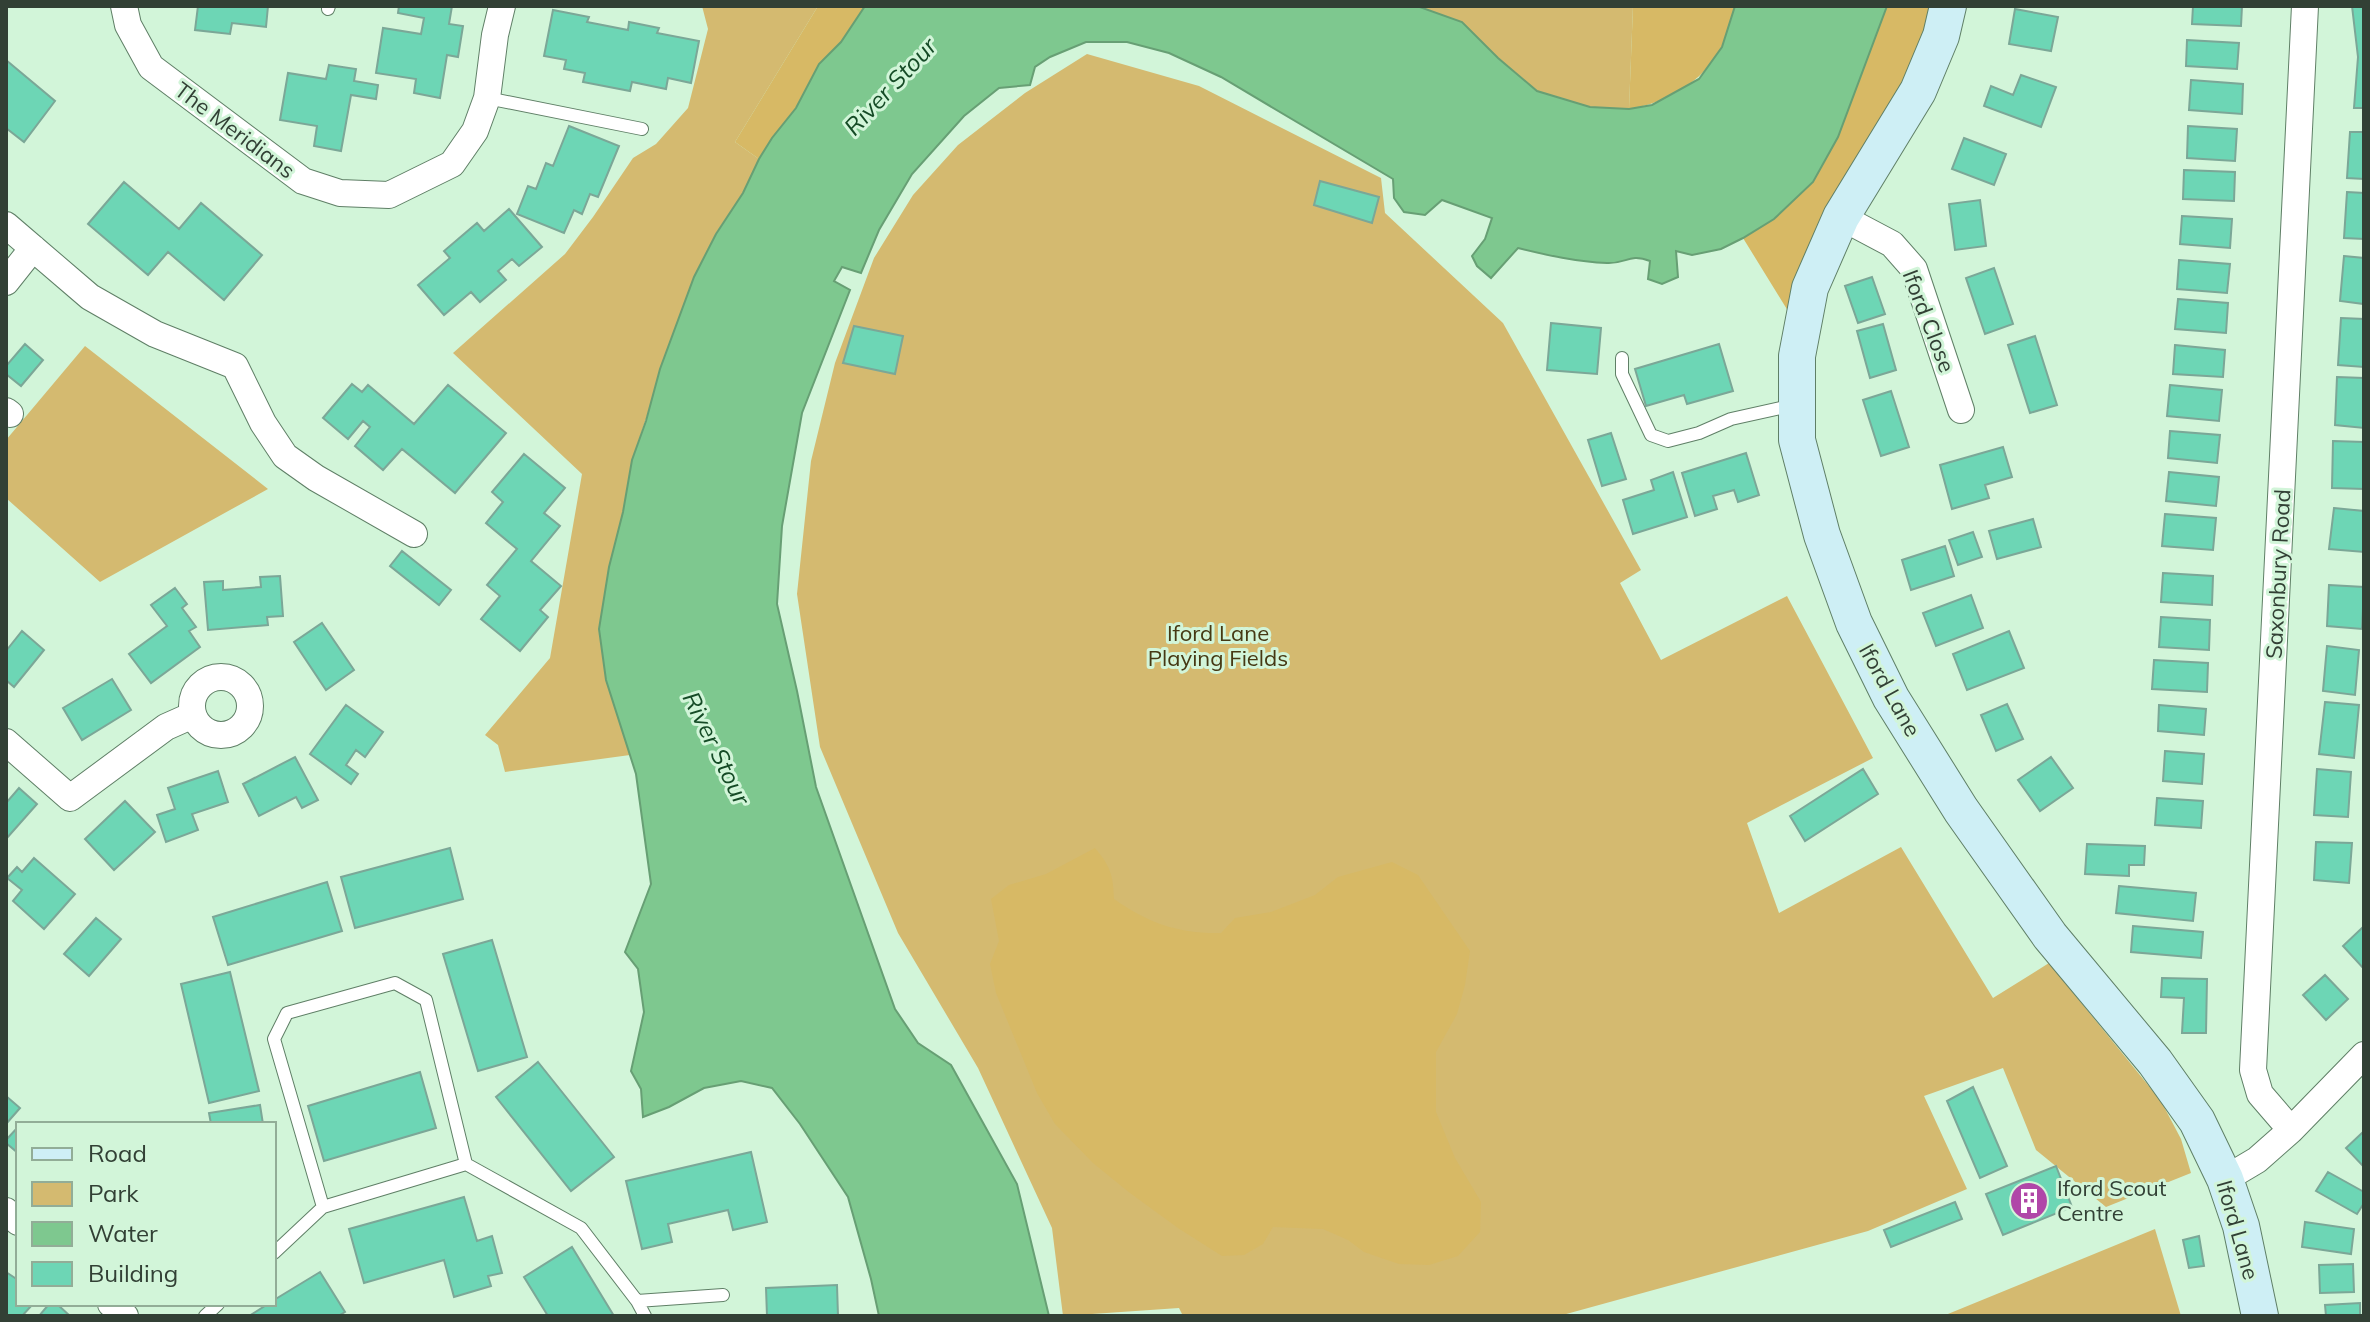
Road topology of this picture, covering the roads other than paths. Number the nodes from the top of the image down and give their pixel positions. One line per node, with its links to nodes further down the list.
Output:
1 (124, 6): 5 (street, The Meridians)
2 (502, 6): 5 (street, The Meridians)
3 (1948, 6): 7 (street, Iford Lane)
4 (2305, 6): 18 (street, Saxonbury Road)
5 (487, 98): 6 (lane)
6 (642, 129)
7 (1841, 217): 12 (street, Iford Lane); 13 (street, Iford Close)
8 (6, 225): 9 (street)
9 (33, 248): 10 (street); 14 (street)
10 (6, 282)
11 (1622, 358): 12 (lane)
12 (1797, 404): 20 (street, Iford Lane)
13 (1961, 410)
14 (414, 534)
15 (193, 715): 16 (street)
16 (6, 742)
17 (2364, 1055): 18 (street)
18 (2291, 1130): 20 (street)
19 (466, 1164): 21 (lane); 21 (lane); 24 (lane)
20 (2225, 1179): 26 (street, Iford Lane)
21 (323, 1207): 22 (lane)
22 (276, 1251)
23 (723, 1295): 24 (lane)
24 (637, 1301): 25 (lane)
25 (645, 1316)
26 (2260, 1316)

